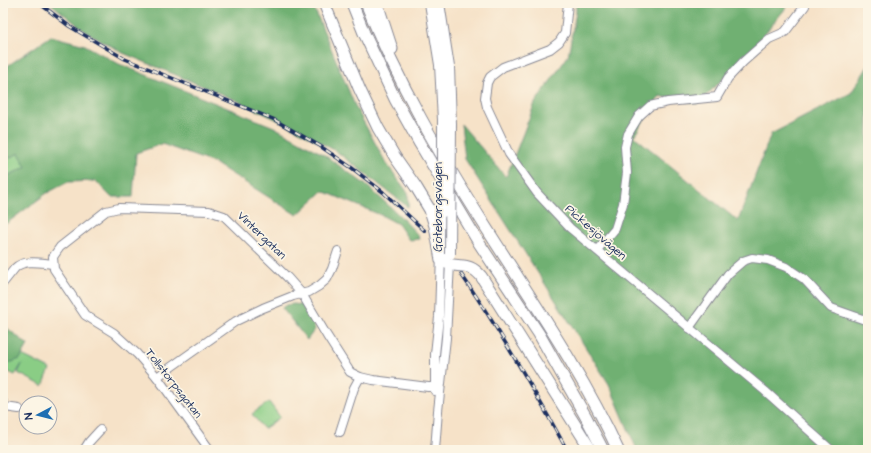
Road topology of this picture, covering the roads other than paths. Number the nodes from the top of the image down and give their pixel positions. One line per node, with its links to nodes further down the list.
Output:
1 (324, 3): 14 (highway)
2 (352, 3): 32 (highway)
3 (366, 3): 9 (highway)
4 (377, 3): 9 (highway)
5 (430, 3): 10 (main road, Göteborgsvägen)
6 (439, 3): 10 (main road, Göteborgsvägen)
7 (568, 3): 12 (street, Pickesjövägen)
8 (805, 6): 12 (street)
9 (406, 91): 33 (highway)
10 (447, 122): 11 (main road, Göteborgsvägen, bridge); 14 (main road, Göteborgsvägen, bridge)
11 (442, 246): 14 (highway)
12 (597, 250): 19 (street, Pickesjövägen)
13 (338, 251): 17 (street)
14 (447, 260): 22 (street, Göteborgsvägen); 25 (street, Göteborgsvägen); 31 (highway)
15 (53, 264): 16 (street); 17 (street, Vintergatan); 20 (street, Tollstorpsgatan)
16 (3, 283)
17 (302, 294): 20 (street); 21 (street, Vintergatan)
18 (868, 321): 19 (street)
19 (689, 328): 34 (street, Pickesjövägen)
20 (157, 377): 29 (street, Tollstorpsgatan)
21 (360, 378): 22 (street); 27 (street)
22 (435, 387): 25 (street, Göteborgsvägen)
23 (3, 402): 24 (street)
24 (18, 410)
25 (438, 411): 30 (street, Göteborgsvägen)
26 (100, 430): 28 (street)
27 (340, 432)
28 (84, 450)
29 (210, 450)
30 (435, 450)
31 (591, 450)
32 (603, 450)
33 (618, 450)
34 (831, 450)

